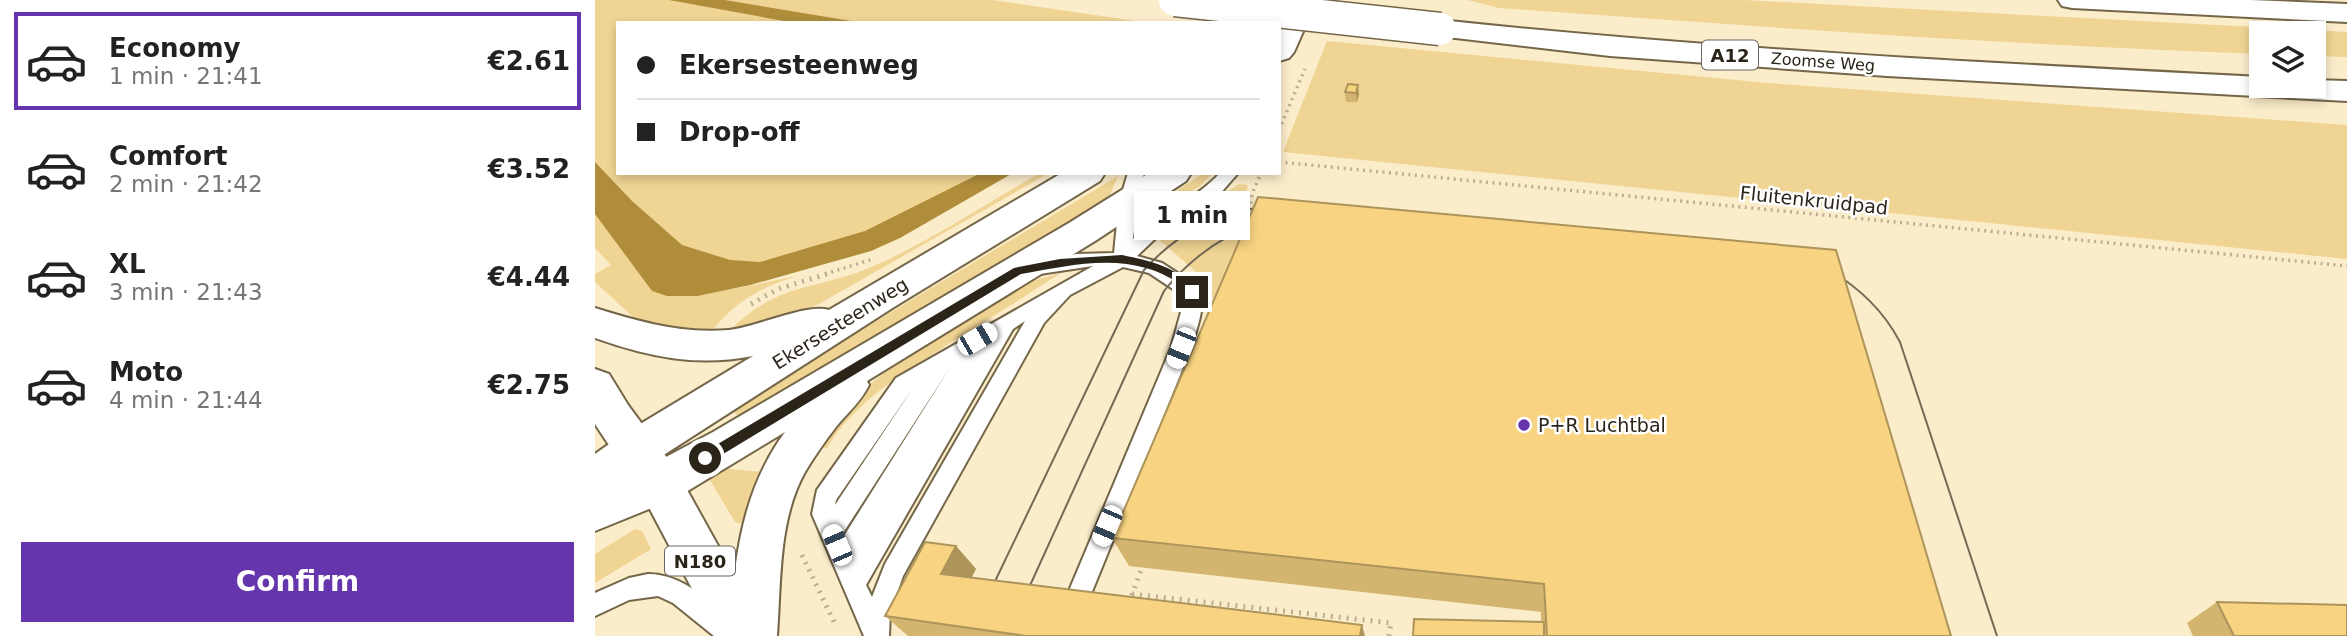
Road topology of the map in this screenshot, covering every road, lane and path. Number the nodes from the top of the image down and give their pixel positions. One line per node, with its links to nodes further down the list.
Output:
1 (1174, 0): 8 (main road, Zoomse Weg / A12, bridge)
2 (1267, 0): 6 (main road)
3 (1303, 0): 7 (main road)
4 (2072, 0): 5 (main road)
5 (2347, 13)
6 (1257, 21)
7 (1281, 48)
8 (2340, 91)
9 (1288, 110): 10 (path)
10 (1281, 126)
11 (1281, 162): 20 (path, Fluitenkruidpad)
12 (1085, 175): 23 (main road, Ekersesteenweg)
13 (1168, 175): 16 (main road, Ekersesteenweg)
14 (1228, 175): 19 (lane)
15 (1260, 175): 17 (path)
16 (1132, 188): 19 (lane); 21 (main road, Ekersesteenweg)
17 (1249, 225)
18 (882, 256): 27 (path)
19 (1122, 259): 21 (lane); 22 (lane); 43 (lane)
20 (2347, 266)
21 (1018, 271): 28 (main road, Ekersesteenweg)
22 (1063, 290): 24 (lane); 42 (lane)
23 (881, 296): 27 (main road); 30 (main road, Ekersesteenweg)
24 (1007, 322): 26 (lane); 35 (lane)
25 (595, 323): 27 (main road)
26 (977, 339): 28 (lane); 34 (lane)
27 (709, 348)
28 (926, 348): 30 (main road, Ekersesteenweg); 34 (lane); 41 (main road)
29 (595, 386): 30 (main road, N180)
30 (649, 466): 31 (main road, Ekersesteenweg); 32 (main road, Ekersesteenweg); 40 (main road, N180)
31 (595, 479)
32 (595, 510)
33 (1147, 555): 36 (path)
34 (843, 559): 35 (lane)
35 (854, 584): 42 (lane)
36 (1132, 594): 38 (path); 44 (path)
37 (595, 605): 39 (lane)
38 (1126, 612)
39 (733, 636)
40 (743, 636)
41 (752, 636)
42 (877, 636)
43 (1062, 636)
44 (1389, 636)

